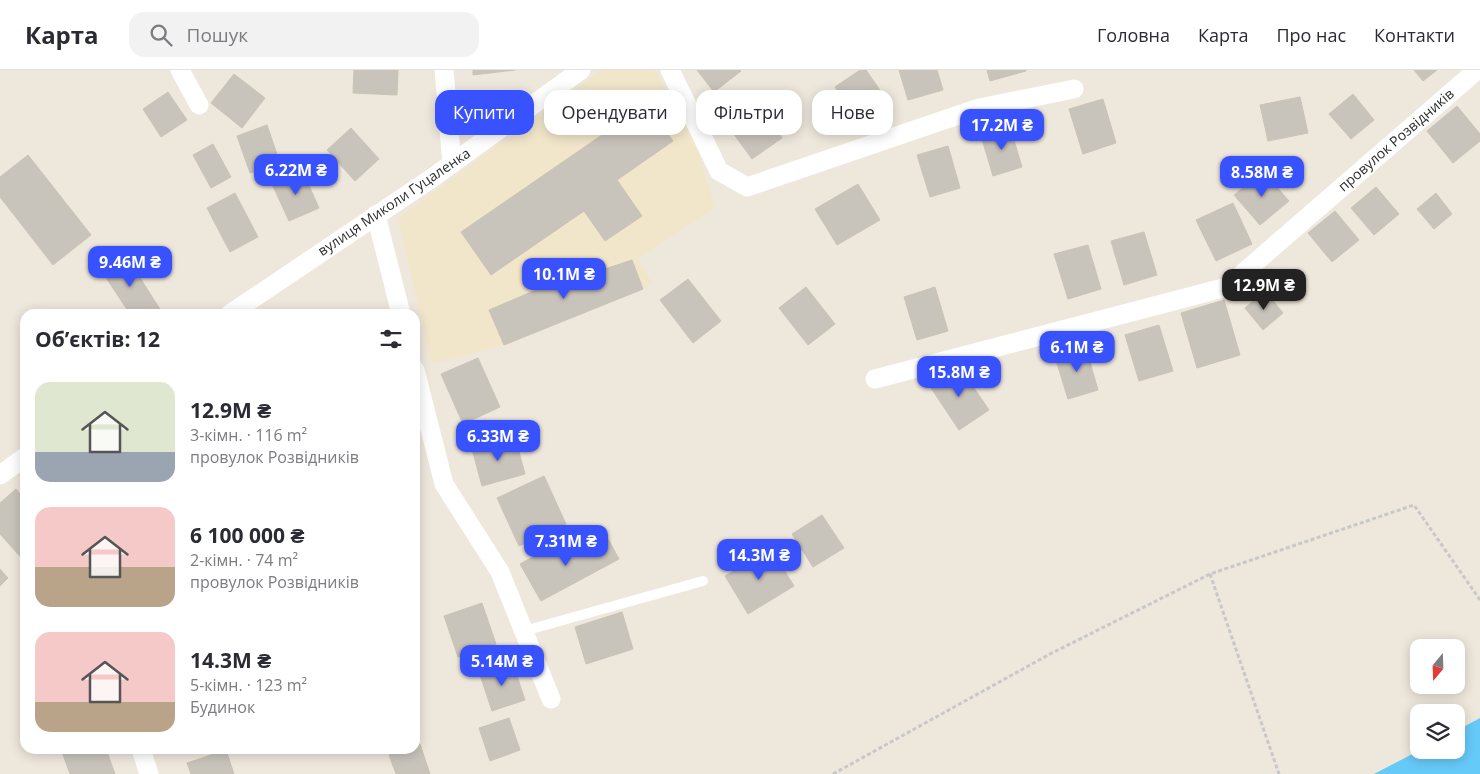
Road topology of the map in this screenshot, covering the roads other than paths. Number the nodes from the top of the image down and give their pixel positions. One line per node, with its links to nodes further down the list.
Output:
1 (180, 70): 7 (street)
2 (444, 70): 8 (street)
3 (581, 70): 8 (street, вулиця Миколи Гуцаленка)
4 (670, 70): 6 (street)
5 (1478, 70): 12 (street, провулок Розвідників)
6 (1074, 89)
7 (199, 105)
8 (452, 164): 9 (street, вулиця Миколи Гуцаленка)
9 (376, 215): 10 (street, вулиця Миколи Гуцаленка); 11 (street)
10 (237, 309)
11 (400, 309)
12 (875, 379)
13 (420, 390): 17 (street)
14 (20, 465): 15 (street)
15 (0, 475)
16 (703, 581): 17 (lane)
17 (524, 631): 18 (street)
18 (551, 699)
19 (143, 754): 20 (street)
20 (149, 774)

